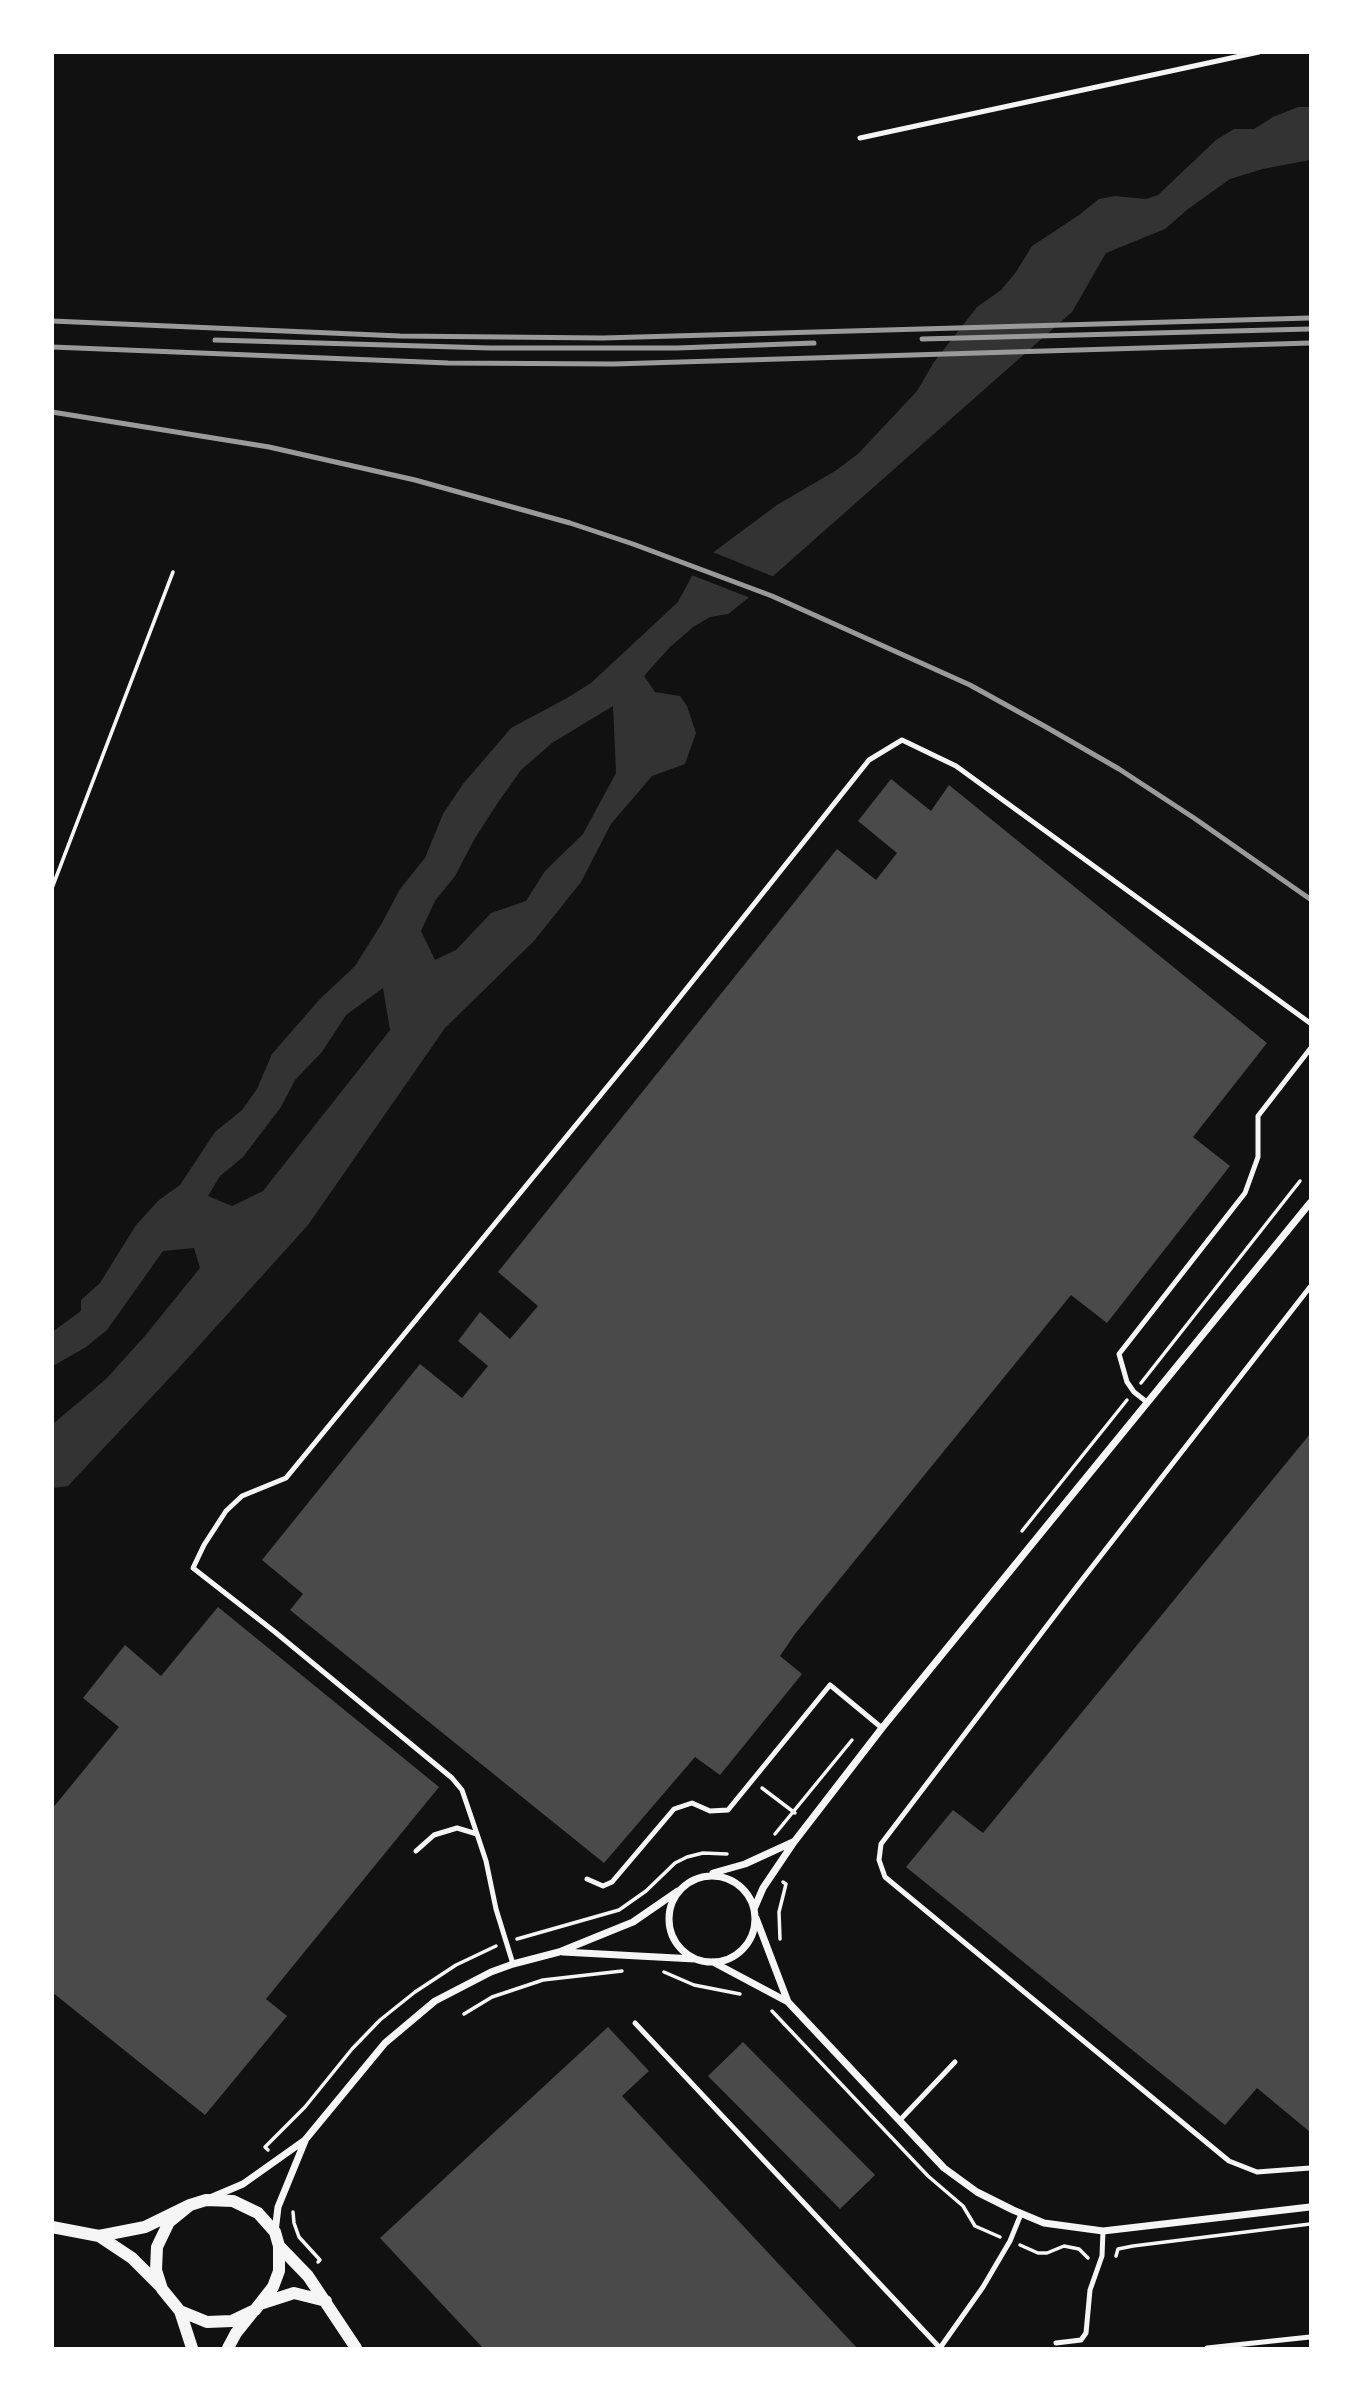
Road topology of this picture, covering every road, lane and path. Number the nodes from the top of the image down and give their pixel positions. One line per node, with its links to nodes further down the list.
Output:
1 (1259, 52): 2 (lane)
2 (860, 138)
3 (173, 572): 4 (path)
4 (52, 888)
5 (1311, 1023): 13 (lane)
6 (1311, 1049): 9 (lane)
7 (1311, 1203): 9 (street)
8 (1311, 1287): 29 (lane)
9 (1148, 1403): 10 (street)
10 (882, 1728): 11 (lane); 12 (street)
11 (752, 1780): 12 (path); 17 (lane)
12 (808, 1824): 14 (street)
13 (477, 1834): 15 (lane); 23 (lane)
14 (793, 1842): 16 (street); 19 (street)
15 (416, 1851)
16 (707, 1875): 18 (street); 19 (street)
17 (587, 1879)
18 (678, 1891): 20 (street); 21 (street)
19 (755, 1913): 22 (street); 24 (street)
20 (559, 1952): 21 (street); 23 (street)
21 (696, 1959): 22 (street)
22 (713, 1962): 24 (street)
23 (513, 1964): 28 (street)
24 (788, 2002): 27 (street)
25 (635, 2023): 48 (lane)
26 (955, 2062): 27 (lane)
27 (900, 2120): 33 (street)
28 (305, 2140): 30 (street); 36 (street)
29 (1311, 2168)
30 (206, 2200): 31 (street); 36 (street)
31 (190, 2205): 37 (street); 39 (street)
32 (1311, 2207): 35 (street)
33 (1021, 2214): 35 (street); 48 (lane)
34 (52, 2227): 37 (street)
35 (1103, 2231): 44 (lane)
36 (275, 2232): 38 (street)
37 (99, 2236): 39 (street)
38 (279, 2246): 40 (street); 41 (street)
39 (162, 2289): 42 (street)
40 (326, 2301): 41 (street); 47 (street)
41 (259, 2306): 42 (street); 46 (street)
42 (180, 2311): 45 (street)
43 (1311, 2337): 49 (lane)
44 (1056, 2343)
45 (192, 2348)
46 (228, 2348)
47 (356, 2348)
48 (940, 2348)
49 (1207, 2348)

